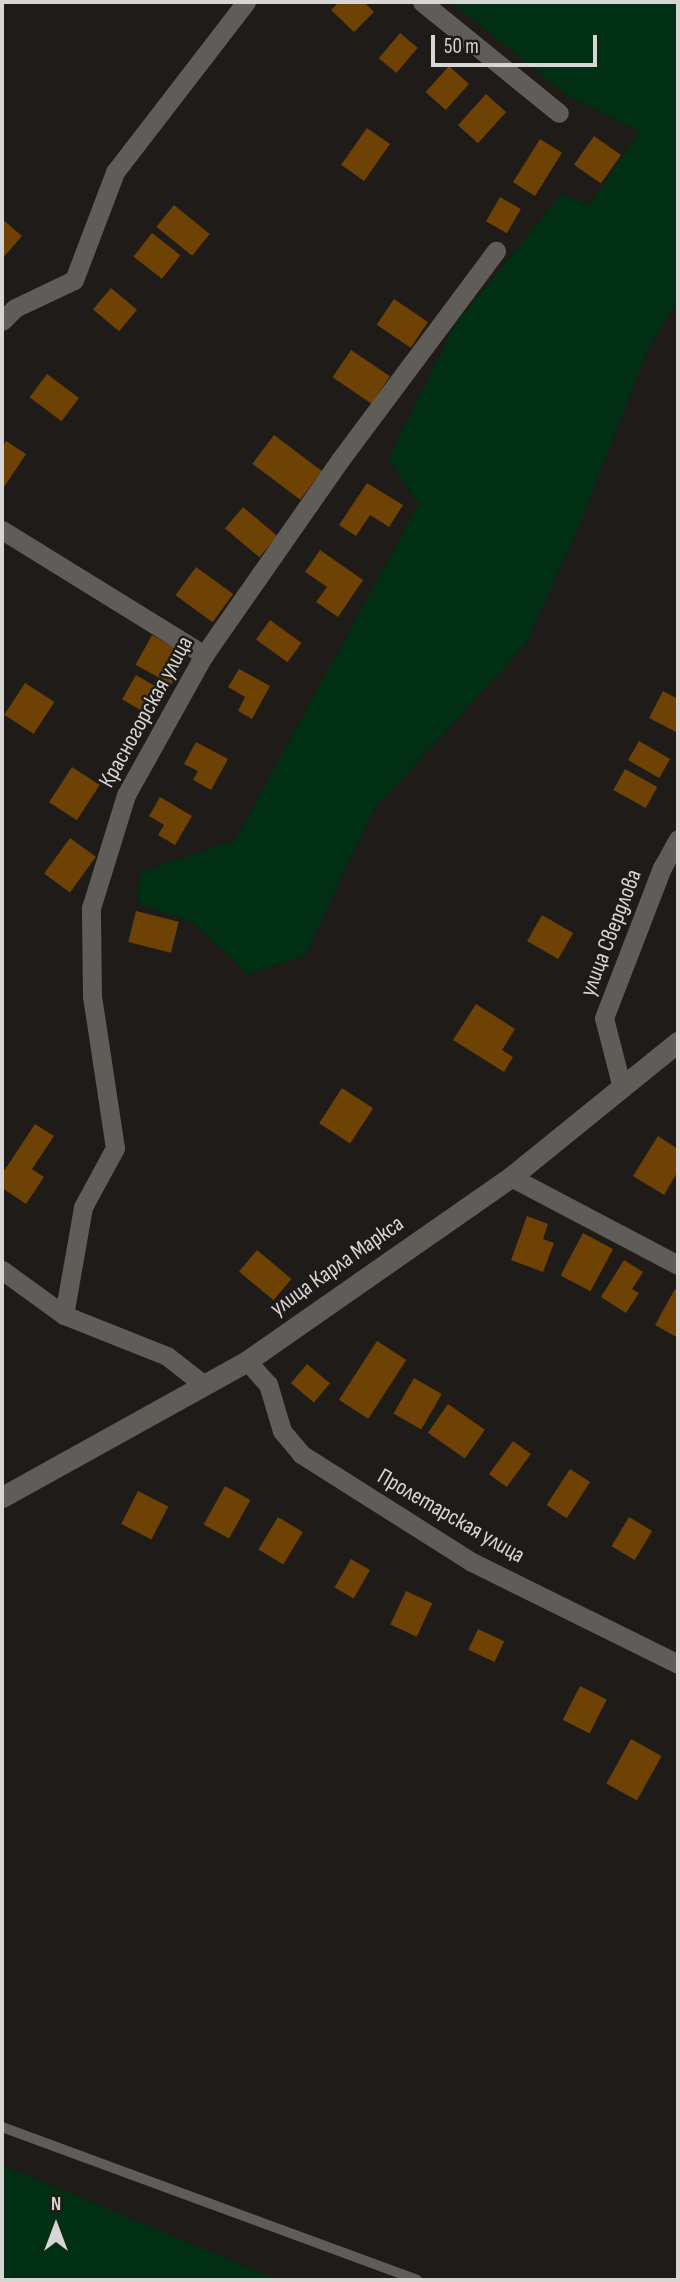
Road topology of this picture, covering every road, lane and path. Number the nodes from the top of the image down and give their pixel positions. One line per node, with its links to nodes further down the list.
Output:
1 (246, 2): 5 (street)
2 (422, 2): 3 (street)
3 (559, 113)
4 (496, 251): 7 (street, Красногорская улица)
5 (2, 321)
6 (2, 530): 7 (street)
7 (204, 655): 14 (street, Красногорская улица)
8 (678, 839): 10 (street, улица Свердлова)
9 (678, 1042): 10 (street, улица Карла Маркса)
10 (622, 1088): 11 (street, улица Карла Маркса)
11 (511, 1177): 12 (street); 15 (street, улица Карла Маркса)
12 (678, 1265)
13 (2, 1270): 14 (street)
14 (64, 1315): 16 (street)
15 (247, 1361): 16 (street, улица Карла Маркса); 18 (street, Пролетарская улица)
16 (204, 1385): 17 (street, улица Карла Маркса)
17 (2, 1497)
18 (678, 1664)
19 (2, 2127): 20 (lane)
20 (417, 2280)

